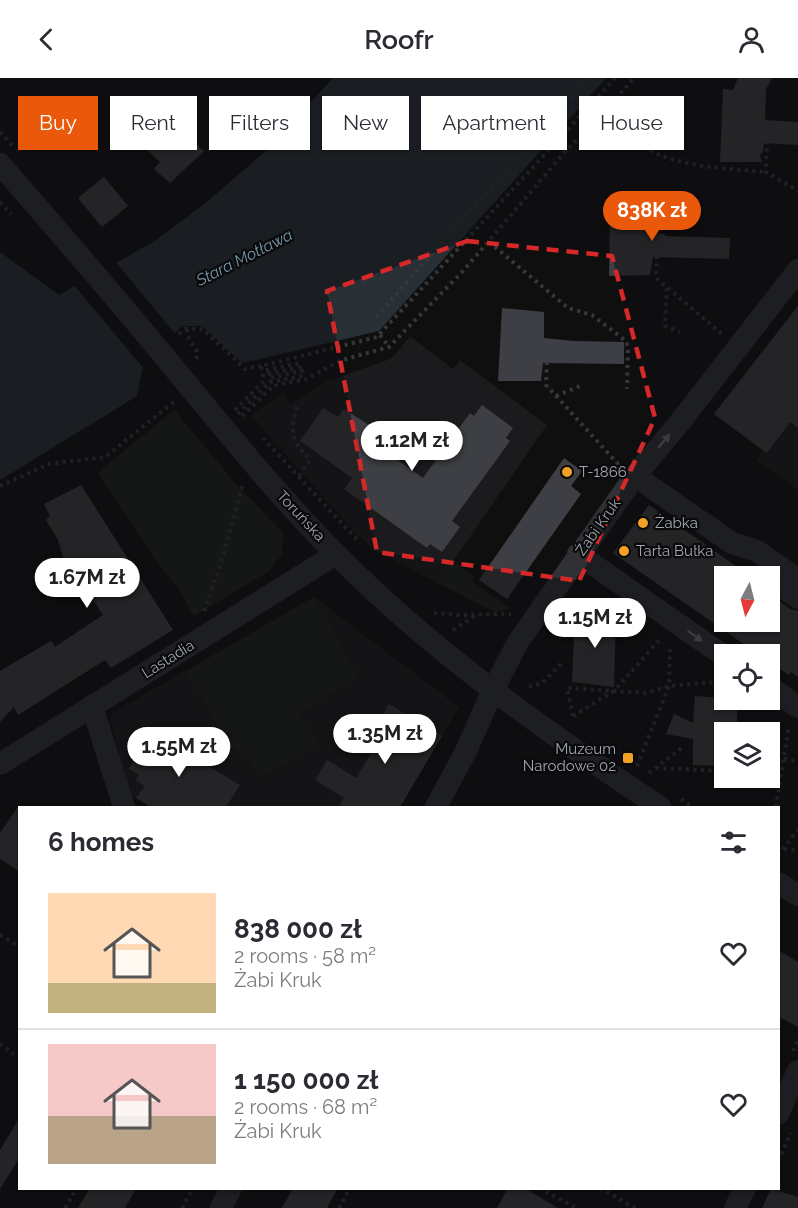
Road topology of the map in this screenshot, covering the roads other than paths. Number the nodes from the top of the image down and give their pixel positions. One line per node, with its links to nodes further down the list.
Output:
1 (0, 164): 5 (street, Toruńska)
2 (798, 270): 3 (street, Żabi Kruk, one-way to 2)
3 (628, 472): 4 (street); 6 (street, Żabi Kruk)
4 (732, 543): 7 (street); 8 (street)
5 (336, 554): 12 (street, Toruńska); 15 (street, Lastadia)
6 (578, 554): 11 (street, one-way to 11); 12 (street, Żabi Kruk)
7 (753, 566)
8 (798, 579)
9 (780, 585): 10 (street)
10 (798, 598)
11 (714, 650)
12 (493, 690): 18 (street, Żabi Kruk); 19 (street, Toruńska)
13 (780, 694): 14 (street)
14 (795, 705)
15 (92, 706): 16 (street, Lastadia); 17 (street)
16 (0, 764)
17 (124, 806)
18 (437, 806)
19 (659, 806)
20 (780, 884): 21 (street)
21 (798, 895)
22 (798, 1071): 23 (street)
23 (786, 1119)
24 (230, 1190): 26 (street)
25 (744, 1190): 27 (street)
26 (221, 1208)
27 (735, 1208)

